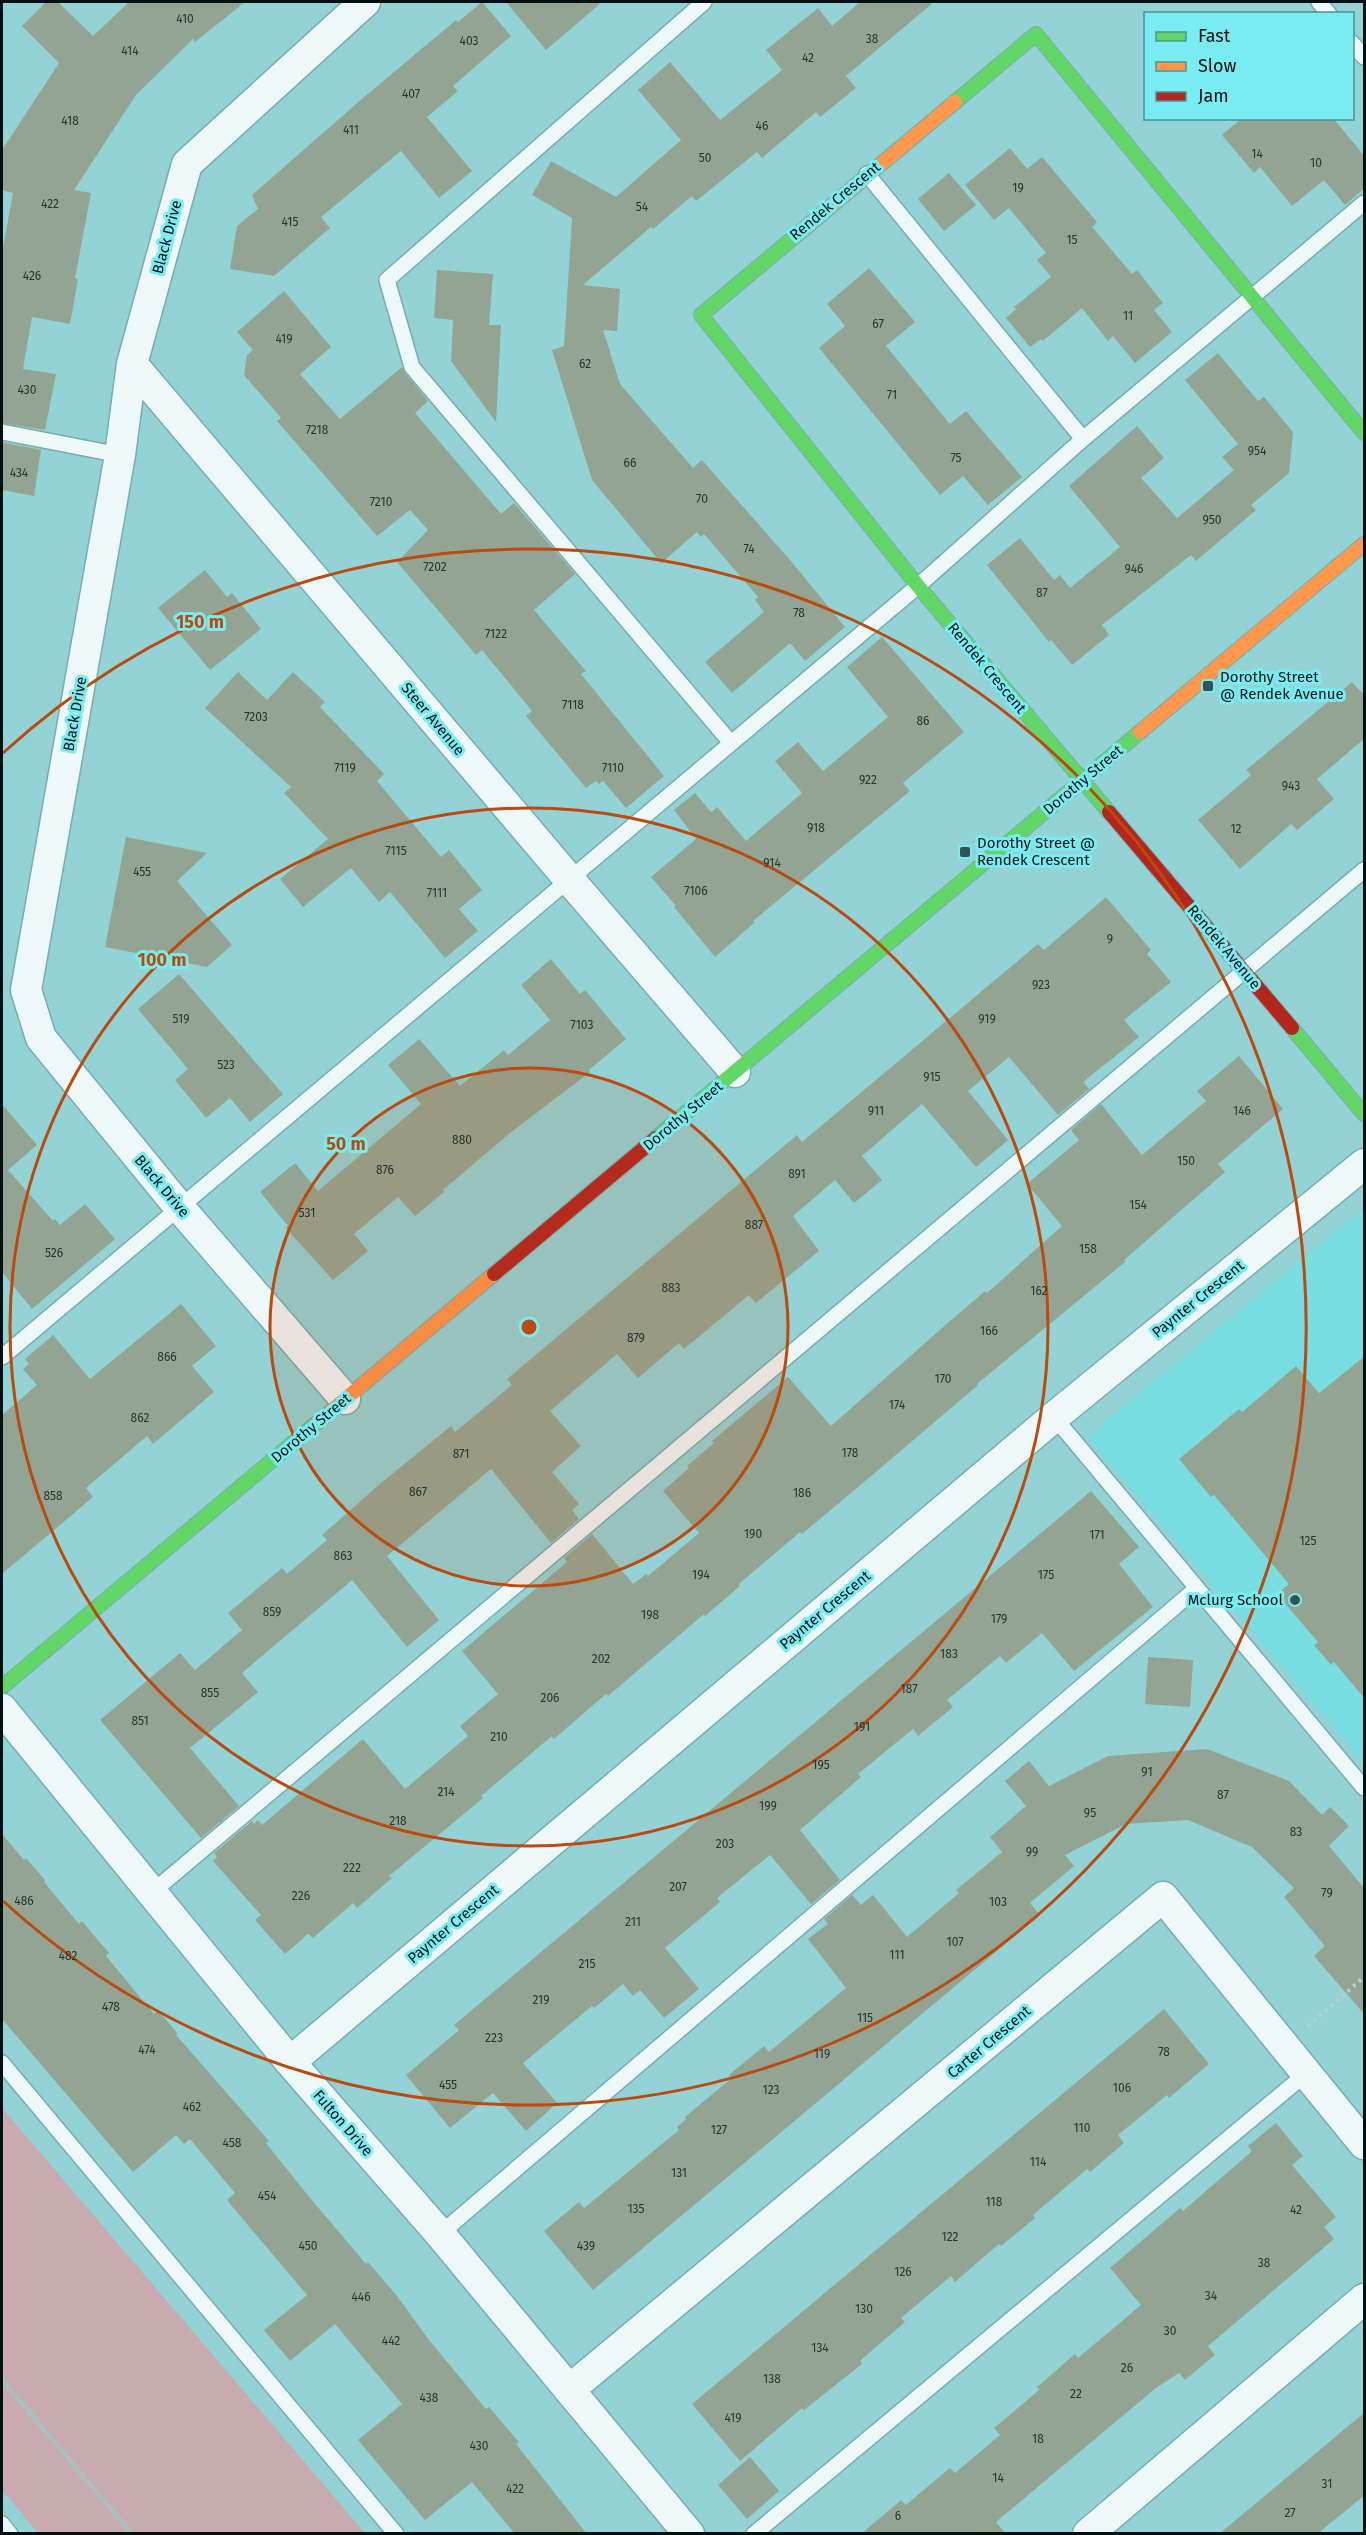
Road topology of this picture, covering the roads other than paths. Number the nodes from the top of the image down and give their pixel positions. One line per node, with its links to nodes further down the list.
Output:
1 (365, 2): 8 (street, Black Drive)
2 (704, 2): 15 (lane)
3 (1354, 44): 4 (lane)
4 (1365, 57)
5 (867, 174): 7 (street, Rendek Crescent); 11 (lane); 14 (street, Rendek Crescent)
6 (1365, 203): 7 (lane)
7 (1251, 297): 10 (street, Rendek Crescent); 11 (lane)
8 (132, 364): 12 (street, Black Drive); 18 (street, Steer Avenue)
9 (2, 432): 12 (lane)
10 (1365, 433)
11 (1083, 439): 14 (lane)
12 (120, 454): 23 (street, Black Drive)
13 (1365, 544): 16 (street, Dorothy Street)
14 (918, 586): 15 (lane); 16 (street, Rendek Crescent)
15 (731, 743): 18 (lane)
16 (1082, 781): 19 (street, Rendek Avenue); 20 (street, Dorothy Street)
17 (1365, 870): 19 (lane)
18 (568, 878): 20 (street, Steer Avenue); 23 (lane)
19 (1244, 972): 21 (street, Rendek Avenue); 31 (lane)
20 (735, 1072): 25 (street, Dorothy Street)
21 (1365, 1114)
22 (1365, 1164): 26 (street, Paynter Crescent)
23 (180, 1208): 24 (lane); 25 (street, Black Drive)
24 (2, 1357)
25 (345, 1399): 28 (street, Dorothy Street)
26 (1054, 1417): 27 (lane); 32 (street, Paynter Crescent)
27 (1197, 1588): 30 (lane); 36 (lane)
28 (2, 1687)
29 (2, 1709): 31 (street, Fulton Drive)
30 (1365, 1788)
31 (150, 1894): 32 (street, Fulton Drive)
32 (290, 2062): 36 (street, Fulton Drive)
33 (2, 2063): 41 (lane)
34 (1308, 2072): 35 (street, Carter Crescent); 38 (street, Carter Crescent); 43 (lane)
35 (1365, 2144)
36 (440, 2234): 38 (street, Fulton Drive)
37 (1365, 2299): 44 (street)
38 (569, 2390): 42 (street, Fulton Drive)
39 (2, 2524): 40 (lane)
40 (10, 2534)
41 (396, 2534)
42 (688, 2534)
43 (754, 2534)
44 (1088, 2534)

